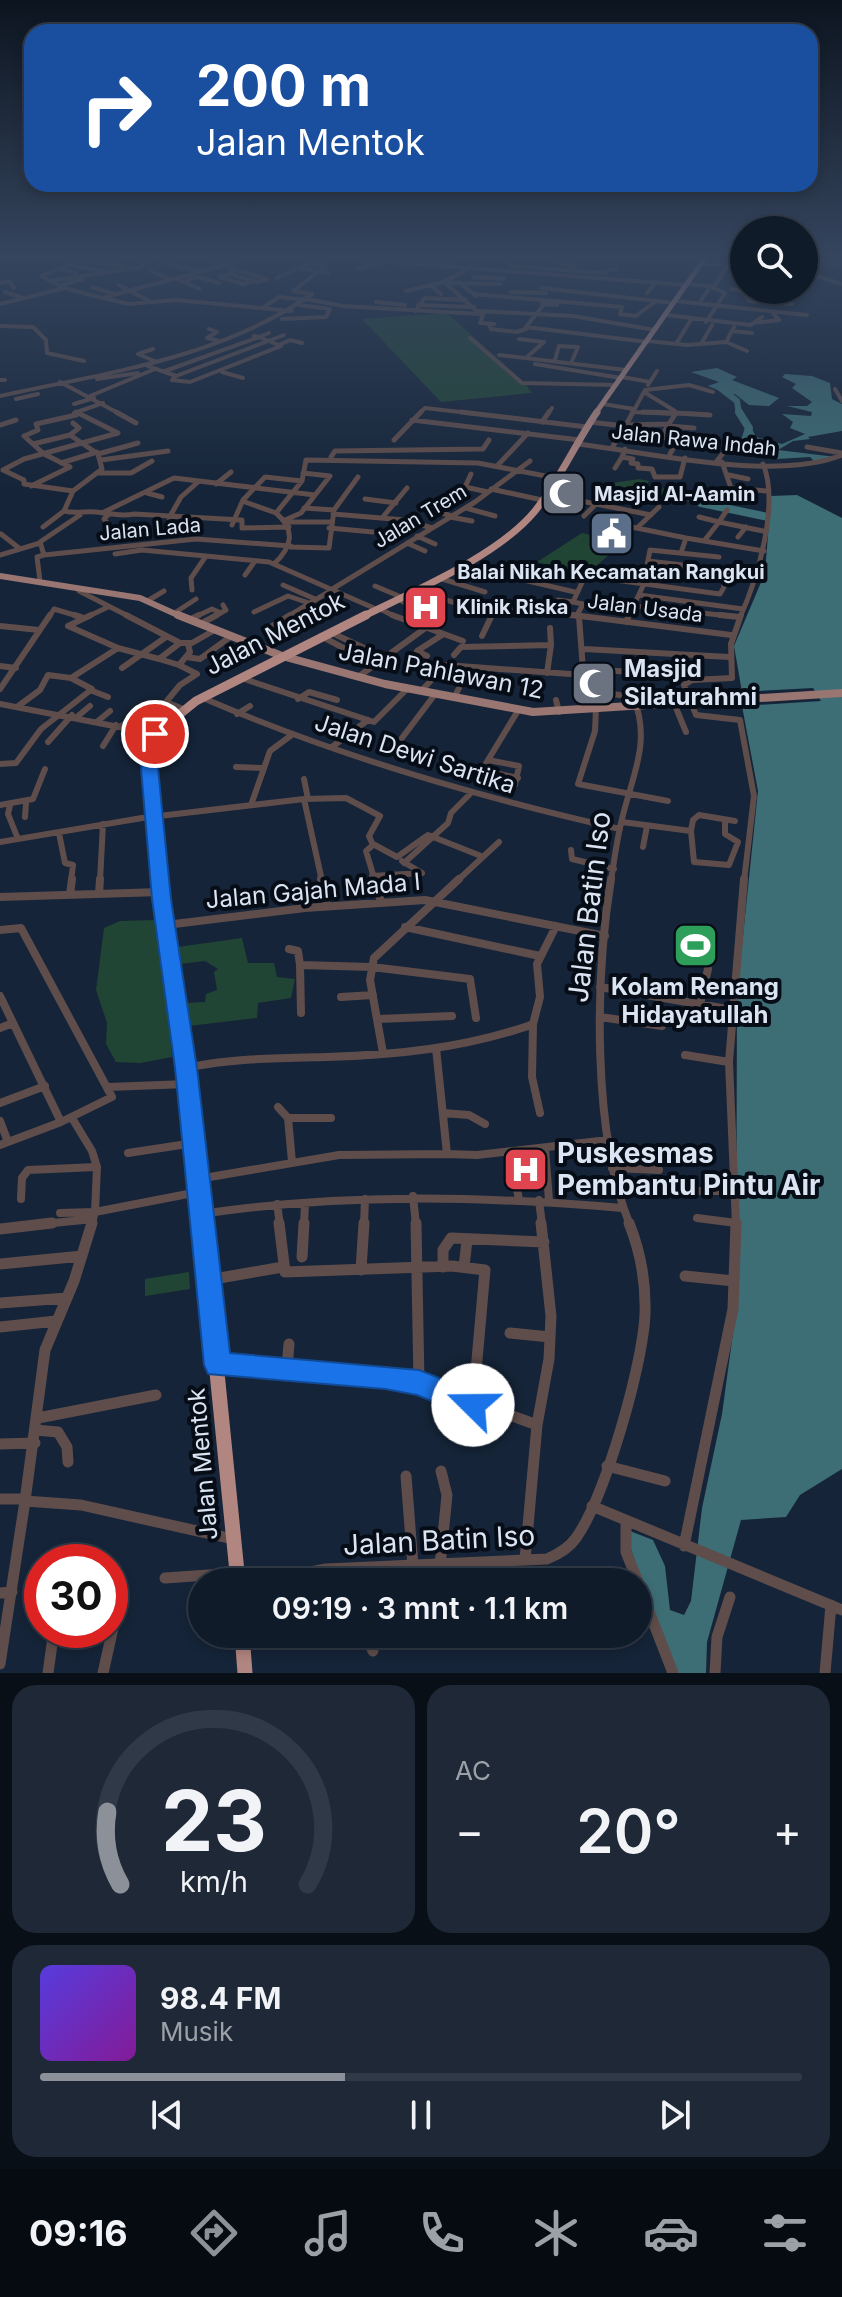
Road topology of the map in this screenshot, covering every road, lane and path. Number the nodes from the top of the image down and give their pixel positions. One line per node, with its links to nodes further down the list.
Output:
1 (42, 336): 35 (street)
2 (210, 336): 14 (street)
3 (236, 336): 14 (street)
4 (256, 336): 11 (street)
5 (281, 336): 15 (street)
6 (592, 336): 18 (street)
7 (651, 336): 18 (highway, Jalan Mentok)
8 (680, 336): 20 (street)
9 (704, 336): 21 (street)
10 (729, 336): 16 (street)
11 (259, 337): 15 (street); 24 (street)
12 (470, 338): 48 (street)
13 (519, 339): 31 (street)
14 (222, 341): 19 (street)
15 (269, 341): 22 (street); 28 (street)
16 (726, 342): 21 (street); 26 (street)
17 (302, 343): 22 (street)
18 (646, 343): 20 (street); 48 (highway, Jalan Mentok)
19 (214, 344): 24 (street); 29 (street)
20 (676, 344): 21 (street)
21 (701, 344)
22 (279, 345): 41 (street)
23 (153, 349): 39 (street)
24 (228, 349): 28 (street); 32 (street)
25 (548, 350): 27 (street)
26 (747, 351)
27 (557, 352): 33 (street); 36 (street)
28 (240, 353): 37 (street)
29 (183, 355): 32 (street); 39 (street)
30 (499, 355): 31 (street)
31 (527, 357): 33 (street)
32 (196, 360): 37 (street); 44 (street)
33 (555, 360): 36 (street)
34 (608, 360): 40 (street)
35 (84, 361)
36 (572, 361): 40 (street)
37 (208, 364): 46 (street)
38 (535, 364): 48 (street)
39 (157, 366): 43 (street); 44 (street); 47 (street)
40 (604, 366): 48 (street)
41 (220, 371): 46 (street); 49 (street)
42 (657, 371): 52 (street)
43 (149, 372): 45 (street); 51 (street)
44 (164, 372): 46 (street)
45 (120, 376): 50 (street); 51 (street)
46 (176, 376)
47 (81, 377): 50 (street); 53 (street)
48 (622, 377): 52 (street); 65 (highway, Jalan Mentok)
49 (243, 378)
50 (97, 379): 54 (street)
51 (133, 379): 54 (street)
52 (651, 380): 57 (street)
53 (60, 382): 55 (street); 60 (street)
54 (121, 384): 60 (street)
55 (32, 389): 59 (street); 61 (street)
56 (835, 389): 62 (street)
57 (645, 391): 58 (street); 67 (street); 68 (street)
58 (713, 392)
59 (0, 396)
60 (92, 397): 63 (street); 64 (street)
61 (16, 399)
62 (842, 401)
63 (103, 403): 69 (street); 75 (street)
64 (74, 404)
65 (603, 404): 67 (street); 77 (highway, Jalan Mentok)
66 (552, 408): 73 (street)
67 (633, 411): 68 (street); 79 (street)
68 (675, 412): 70 (street); 78 (street)
69 (76, 415): 88 (street); 90 (street)
70 (710, 415)
71 (16, 420): 76 (street)
72 (412, 420): 73 (street); 81 (street, Jalan Rawa Indah); 85 (street)
73 (545, 422): 77 (street); 83 (street)
74 (73, 423): 82 (street)
75 (136, 423)
76 (0, 425)
77 (589, 425): 79 (street); 87 (highway, Jalan Mentok)
78 (668, 425): 79 (street); 80 (street); 84 (street)
79 (625, 426): 84 (street); 93 (street)
80 (694, 428)
81 (528, 433): 83 (street, Jalan Rawa Indah); 113 (street)
82 (70, 435): 88 (street); 90 (street)
83 (540, 435): 87 (street, Jalan Rawa Indah)
84 (661, 437): 98 (street)
85 (394, 440)
86 (489, 440): 91 (street)
87 (579, 442): 93 (street, Jalan Rawa Indah); 126 (highway, Jalan Mentok)
88 (84, 443): 97 (street); 100 (street)
89 (138, 443): 100 (street)
90 (33, 444): 97 (street)
91 (459, 446): 102 (street); 108 (street)
92 (807, 447): 99 (street)
93 (612, 448): 94 (street, Jalan Rawa Indah)
94 (625, 449): 98 (street, Jalan Rawa Indah); 103 (street)
95 (168, 451): 100 (street)
96 (725, 451): 109 (street)
97 (44, 454): 110 (street); 118 (street)
98 (670, 454): 104 (street, Jalan Rawa Indah)
99 (842, 454): 112 (street, Jalan Rawa Indah)
100 (99, 455): 110 (street); 122 (street)
101 (311, 455): 102 (street)
102 (331, 456): 108 (street); 123 (street)
103 (622, 457): 114 (street); 116 (street)
104 (685, 458): 105 (street, Jalan Rawa Indah); 114 (street)
105 (707, 460): 109 (street, Jalan Rawa Indah); 117 (street); 121 (street)
106 (152, 461): 122 (street)
107 (530, 461): 119 (street)
108 (455, 462): 113 (street)
109 (719, 462): 111 (street, Jalan Rawa Indah); 127 (street)
110 (59, 463): 133 (street)
111 (763, 464): 112 (street, Jalan Rawa Indah); 138 (street)
112 (804, 464): 124 (street)
113 (497, 466): 119 (street)
114 (684, 466): 115 (street)
115 (694, 467)
116 (615, 468)
117 (713, 468)
118 (2, 469): 133 (street)
119 (522, 471): 126 (street); 136 (street, Jalan Trem)
120 (231, 472): 132 (street)
121 (704, 472)
122 (97, 473): 137 (street)
123 (303, 473): 130 (street); 141 (street)
124 (806, 473)
125 (471, 474): 136 (street)
126 (558, 474): 144 (highway, Jalan Mentok)
127 (729, 475): 129 (street); 138 (street)
128 (358, 477): 169 (street)
129 (748, 479)
130 (302, 481): 134 (street); 139 (street)
131 (198, 482): 132 (street); 140 (street); 168 (street)
132 (216, 484): 134 (street)
133 (31, 486): 137 (street)
134 (255, 487): 139 (street); 147 (street)
135 (407, 488): 148 (street)
136 (490, 490): 144 (street); 154 (street, Jalan Trem)
137 (73, 491): 156 (street)
138 (766, 491): 184 (street)
139 (295, 492): 141 (street); 158 (street)
140 (145, 493): 143 (street); 159 (street)
141 (315, 495): 153 (street)
142 (612, 495): 150 (street)
143 (162, 497)
144 (544, 497): 149 (street); 212 (highway, Jalan Mentok)
145 (365, 499): 146 (street)
146 (381, 501): 148 (street); 162 (street)
147 (245, 502): 158 (street); 174 (street)
148 (396, 503): 170 (street)
149 (596, 504): 150 (street); 164 (street)
150 (603, 505): 161 (street)
151 (421, 507): 165 (street)
152 (659, 507): 161 (street)
153 (304, 508): 169 (street); 176 (street)
154 (466, 508): 163 (street); 165 (street, Jalan Trem)
155 (727, 510): 175 (street)
156 (64, 511): 160 (street); 178 (street)
157 (207, 511): 172 (street)
158 (276, 513): 176 (street)
159 (105, 514): 160 (street); 168 (street); 180 (street)
160 (80, 515): 194 (street)
161 (651, 515): 183 (street)
162 (369, 516): 169 (street); 170 (street)
163 (495, 516)
164 (584, 516)
165 (449, 517): 173 (street); 177 (street); 182 (street, Jalan Trem)
166 (617, 517): 183 (street)
167 (699, 517): 175 (street)
168 (169, 518): 172 (street)
169 (332, 518): 171 (street); 176 (street); 185 (street); 197 (street, Jalan Lada)
170 (382, 518): 182 (street)
171 (349, 519)
172 (203, 520): 174 (street)
173 (472, 521)
174 (234, 522): 181 (street)
175 (719, 522): 179 (street); 193 (street)
176 (287, 523): 181 (street); 197 (street)
177 (459, 524)
178 (43, 527)
179 (746, 527): 184 (street); 188 (street)
180 (111, 528)
181 (242, 528): 191 (street)
182 (432, 528): 187 (street, Jalan Trem)
183 (637, 528): 189 (street)
184 (763, 531): 201 (street)
185 (373, 532)
186 (1, 534): 198 (street)
187 (417, 536): 195 (street, Jalan Trem); 196 (street)
188 (738, 537)
189 (686, 538): 193 (street); 202 (street)
190 (215, 539): 191 (street, Jalan Lada); 199 (street); 205 (street, Jalan Lada)
191 (235, 540): 192 (street, Jalan Lada)
192 (247, 541): 197 (street, Jalan Lada); 208 (street)
193 (704, 541): 201 (street)
194 (40, 543): 198 (street); 205 (street)
195 (407, 543): 200 (street); 225 (street, Jalan Trem)
196 (435, 544)
197 (290, 547): 211 (street)
198 (19, 548): 204 (street)
199 (209, 548)
200 (425, 551)
201 (764, 551): 218 (street)
202 (681, 553): 207 (street); 210 (street)
203 (115, 554): 206 (street)
204 (0, 555)
205 (44, 555): 221 (street)
206 (206, 556): 208 (street); 227 (street)
207 (719, 557)
208 (236, 559): 209 (street)
209 (255, 561): 211 (street); 215 (street)
210 (648, 563): 214 (street); 224 (street)
211 (274, 564): 225 (street)
212 (463, 566): 217 (highway, Jalan Mentok); 220 (street)
213 (529, 570): 219 (street)
214 (722, 572): 218 (street); 224 (street)
215 (245, 575)
216 (0, 576): 221 (main road, Jalan Pahlawan 12)
217 (439, 578): 228 (highway, Jalan Mentok); 231 (street)
218 (757, 578): 244 (street)
219 (582, 579): 224 (street); 232 (street)
220 (512, 580): 226 (street); 232 (street)
221 (40, 581): 229 (main road, Jalan Pahlawan 12)
222 (283, 585): 238 (street)
223 (375, 586): 234 (street)
224 (643, 586): 233 (street)
225 (334, 588): 238 (street, Jalan Trem); 243 (street)
226 (507, 589)
227 (192, 590)
228 (415, 590): 234 (highway, Jalan Mentok); 245 (street, Jalan Usada)
229 (79, 591): 236 (main road, Jalan Pahlawan 12); 242 (street)
230 (164, 591): 236 (street)
231 (485, 592)
232 (575, 592): 239 (street)
233 (639, 595): 241 (street); 244 (street)
234 (399, 598): 243 (highway, Jalan Mentok); 248 (street)
235 (196, 599): 246 (street)
236 (149, 600): 246 (main road, Jalan Pahlawan 12)
237 (558, 600): 239 (street)
238 (312, 601): 247 (street); 257 (street, Jalan Trem)
239 (573, 602): 250 (street)
240 (223, 605): 249 (street)
241 (634, 606): 252 (street); 254 (street)
242 (108, 607): 251 (street); 266 (street)
243 (377, 608): 259 (street); 262 (highway, Jalan Mentok)
244 (743, 609): 252 (street)
245 (494, 610): 250 (street, Jalan Usada); 265 (street)
246 (176, 612): 253 (main road, Jalan Pahlawan 12)
247 (254, 612)
248 (425, 612)
249 (221, 613): 253 (street); 255 (street)
250 (578, 616): 254 (street, Jalan Usada); 272 (street)
251 (81, 617): 260 (street); 271 (street)
252 (739, 617): 264 (street)
253 (191, 619): 255 (main road, Jalan Pahlawan 12)
254 (626, 622): 264 (street, Jalan Usada)
255 (200, 624): 261 (main road, Jalan Pahlawan 12)
256 (0, 626): 260 (street)
257 (269, 628)
258 (550, 628): 270 (street)
259 (424, 629): 263 (street); 288 (street)
260 (39, 630): 284 (street)
261 (213, 631): 267 (main road, Jalan Pahlawan 12); 269 (street)
262 (326, 634): 273 (street); 276 (highway, Jalan Mentok); 277 (street)
263 (442, 635): 268 (street); 278 (street)
264 (731, 635): 280 (street)
265 (482, 636)
266 (166, 637): 269 (street); 274 (street)
267 (230, 637): 276 (main road, Jalan Pahlawan 12); 279 (street)
268 (463, 641)
269 (184, 644): 279 (street); 281 (street)
270 (551, 645): 275 (street); 287 (street)
271 (118, 648): 274 (street); 289 (street)
272 (584, 649): 280 (street); 286 (street)
273 (349, 651)
274 (141, 654): 281 (street); 285 (street)
275 (454, 655)
276 (282, 656): 288 (main road, Jalan Pahlawan 12); 290 (highway, Jalan Mentok)
277 (381, 656)
278 (427, 656)
279 (186, 657): 282 (street)
280 (729, 657): 292 (street)
281 (159, 659): 282 (street)
282 (179, 665): 306 (street)
283 (0, 666): 284 (street)
284 (16, 668): 294 (street)
285 (122, 668)
286 (584, 672): 287 (street); 292 (street); 315 (street)
287 (547, 673): 296 (street)
288 (358, 677): 293 (main road, Jalan Pahlawan 12)
289 (71, 678): 295 (street); 313 (street)
290 (241, 678): 302 (highway, Jalan Mentok); 303 (street)
291 (464, 678): 300 (street)
292 (732, 678): 308 (street)
293 (408, 688): 296 (main road, Jalan Pahlawan 12); 324 (street)
294 (0, 689)
295 (90, 690): 301 (street); 320 (street)
296 (422, 690): 297 (main road, Jalan Pahlawan 12)
297 (436, 693): 300 (main road, Jalan Pahlawan 12); 329 (street)
298 (842, 693): 308 (main road, Jalan Pahlawan 12)
299 (613, 694): 312 (street)
300 (455, 696): 317 (main road, Jalan Pahlawan 12)
301 (108, 697)
302 (203, 698): 316 (highway, Jalan Mentok); 322 (street, Jalan Dewi Sartika)
303 (298, 699): 304 (street); 321 (street)
304 (337, 700)
305 (556, 700): 319 (street)
306 (166, 702): 316 (street); 326 (street)
307 (674, 703): 308 (main road, Jalan Pahlawan 12); 312 (main road, Jalan Pahlawan 12); 327 (street)
308 (689, 703): 392 (street)
309 (0, 704): 313 (street)
310 (90, 706): 323 (street)
311 (250, 706): 322 (street)
312 (638, 706): 315 (main road, Jalan Pahlawan 12); 342 (street, Jalan Batin Iso)
313 (17, 707): 320 (street)
314 (355, 707): 321 (street)
315 (591, 708): 319 (main road, Jalan Pahlawan 12); 342 (street)
316 (183, 709): 330 (highway, Jalan Mentok)
317 (519, 709): 319 (main road, Jalan Pahlawan 12); 335 (street)
318 (110, 711): 325 (street)
319 (559, 712)
320 (59, 713): 323 (street); 336 (street)
321 (348, 713): 324 (street)
322 (237, 714): 328 (street, Jalan Dewi Sartika)
323 (75, 716): 325 (street); 331 (street)
324 (368, 720): 334 (street)
325 (98, 721): 326 (street)
326 (119, 726): 330 (street); 333 (street)
327 (686, 732)
328 (293, 734): 334 (street, Jalan Dewi Sartika); 338 (street)
329 (402, 738)
330 (153, 739): 332 (street); 350 (highway, Jalan Mentok)
331 (48, 742)
332 (178, 745)
333 (103, 746)
334 (332, 747): 341 (street, Jalan Dewi Sartika)
335 (488, 760): 335 (street)
336 (0, 764)
337 (236, 767): 338 (street)
338 (263, 768): 348 (street)
339 (45, 769): 345 (street)
340 (304, 779): 343 (street)
341 (471, 793): 354 (street, Jalan Dewi Sartika); 358 (street)
342 (627, 794): 344 (street); 354 (street, Jalan Batin Iso)
343 (306, 799): 348 (street); 362 (street); 376 (street)
344 (668, 801)
345 (26, 803): 347 (street); 349 (street)
346 (0, 805): 347 (street)
347 (10, 805): 359 (street)
348 (251, 805): 350 (street)
349 (25, 817)
350 (154, 817): 353 (street); 370 (highway, Jalan Mentok)
351 (725, 820): 352 (street); 356 (street); 356 (street)
352 (735, 821)
353 (103, 824): 357 (street); 371 (street)
354 (621, 825): 355 (street, Jalan Dewi Sartika); 368 (street, Jalan Batin Iso)
355 (647, 826): 356 (street, Jalan Dewi Sartika); 363 (street)
356 (691, 831)
357 (59, 833): 359 (street); 372 (street)
358 (434, 837): 365 (street); 366 (street); 367 (street)
359 (18, 839): 360 (street)
360 (0, 842)
361 (499, 842): 365 (street)
362 (373, 844): 366 (street); 369 (street)
363 (643, 847)
364 (571, 850): 368 (street)
365 (481, 856): 374 (street)
366 (397, 857): 367 (street)
367 (404, 863): 369 (street)
368 (614, 869): 381 (street, Jalan Batin Iso)
369 (372, 876): 375 (street)
370 (161, 892): 371 (street); 377 (highway, Jalan Mentok)
371 (99, 894): 372 (street)
372 (70, 895): 373 (street)
373 (0, 897)
374 (433, 901): 375 (street, Jalan Gajah Mada I); 378 (street, Jalan Gajah Mada I); 379 (street)
375 (381, 902): 376 (street, Jalan Gajah Mada I)
376 (327, 906): 377 (street, Jalan Gajah Mada I)
377 (166, 925): 406 (highway, Jalan Mentok)
378 (556, 926): 381 (street, Jalan Gajah Mada I); 383 (street)
379 (405, 927): 383 (street); 385 (street)
380 (0, 930): 409 (street)
381 (605, 936): 387 (street, Jalan Batin Iso)
382 (289, 949): 384 (street)
383 (540, 956): 399 (street)
384 (300, 965): 385 (street); 393 (street)
385 (372, 967): 388 (street); 396 (street)
386 (708, 969): 391 (street)
387 (600, 987): 391 (street); 395 (street, Jalan Batin Iso)
388 (373, 995): 390 (street); 397 (street)
389 (0, 996): 398 (street)
390 (341, 997)
391 (700, 1004): 392 (street)
392 (733, 1010): 405 (street)
393 (301, 1013)
394 (452, 1016): 397 (street)
395 (600, 1017): 400 (street); 420 (street, Jalan Batin Iso)
396 (476, 1018)
397 (378, 1019): 403 (street)
398 (13, 1023): 401 (street); 408 (street)
399 (533, 1024): 402 (street); 413 (street)
400 (662, 1026)
401 (0, 1028)
402 (436, 1048): 403 (street); 412 (street)
403 (383, 1053): 406 (street)
404 (685, 1055): 405 (street)
405 (729, 1062): 433 (street)
406 (186, 1068): 407 (highway, Jalan Mentok)
407 (187, 1084): 409 (street); 422 (highway, Jalan Mentok)
408 (45, 1086): 410 (street); 418 (street)
409 (108, 1087): 414 (street)
410 (0, 1103)
411 (278, 1107): 415 (street)
412 (443, 1113): 419 (street); 426 (street)
413 (540, 1113)
414 (72, 1118): 418 (street); 428 (street)
415 (288, 1118): 416 (street); 427 (street)
416 (331, 1118)
417 (0, 1121): 421 (street)
418 (61, 1122): 421 (street)
419 (485, 1124)
420 (608, 1140): 423 (street); 429 (street, Jalan Batin Iso)
421 (4, 1143)
422 (194, 1143): 425 (street); 432 (highway, Jalan Mentok)
423 (545, 1148): 424 (street); 438 (street)
424 (509, 1152): 426 (street); 437 (street)
425 (128, 1153)
426 (447, 1154): 427 (street)
427 (292, 1162): 432 (street)
428 (97, 1167): 435 (street); 444 (street)
429 (612, 1168): 430 (street); 441 (street, Jalan Batin Iso)
430 (659, 1170)
431 (641, 1181): 433 (street)
432 (198, 1186): 443 (highway, Jalan Mentok); 444 (street)
433 (734, 1191): 446 (street)
434 (413, 1196): 436 (street); 437 (street); 453 (street)
435 (21, 1199)
436 (365, 1199): 439 (street); 457 (street)
437 (519, 1199): 438 (street)
438 (544, 1200): 441 (street); 449 (street)
439 (305, 1203): 440 (street); 451 (street)
440 (277, 1204): 443 (street); 456 (street)
441 (622, 1208): 478 (street, Jalan Batin Iso)
442 (60, 1213): 444 (street)
443 (201, 1214): 459 (highway, Jalan Mentok)
444 (94, 1215): 447 (street); 450 (street)
445 (697, 1218): 446 (street)
446 (736, 1223): 460 (street)
447 (0, 1229)
448 (467, 1240): 449 (street); 454 (street); 455 (street)
449 (544, 1242): 466 (street)
450 (82, 1256): 452 (street); 461 (street)
451 (302, 1257)
452 (0, 1264)
453 (419, 1267): 454 (street); 457 (street); 470 (street)
454 (443, 1267): 455 (street)
455 (464, 1267): 472 (street)
456 (284, 1270): 457 (street); 459 (street)
457 (361, 1270)
458 (685, 1276): 460 (street)
459 (208, 1280): 468 (highway, Jalan Mentok)
460 (734, 1281): 487 (street)
461 (67, 1298): 462 (street); 463 (street)
462 (0, 1303)
463 (56, 1321): 464 (street); 473 (street)
464 (0, 1327)
465 (510, 1333): 466 (street)
466 (550, 1337): 474 (street)
467 (289, 1344): 469 (street)
468 (218, 1365): 469 (street); 486 (highway, Jalan Mentok)
469 (287, 1367): 470 (street)
470 (419, 1382): 472 (street)
471 (156, 1395): 473 (street)
472 (473, 1405): 474 (street)
473 (37, 1424): 475 (street); 477 (street)
474 (537, 1425): 488 (street)
475 (35, 1443): 476 (street); 483 (street)
476 (0, 1444)
477 (68, 1462)
478 (607, 1466): 481 (street); 484 (street, Jalan Batin Iso)
479 (441, 1471): 490 (street)
480 (406, 1476): 489 (street)
481 (665, 1481)
482 (0, 1499): 483 (street)
483 (25, 1500): 486 (street); 497 (street)
484 (592, 1506): 485 (street); 488 (street, Jalan Batin Iso)
485 (626, 1521): 487 (street); 494 (street)
486 (233, 1539): 491 (highway, Jalan Mentok)
487 (689, 1548): 499 (street)
488 (525, 1560): 490 (street, Jalan Batin Iso); 493 (street)
489 (413, 1566): 490 (street, Jalan Batin Iso); 492 (street, Jalan Batin Iso)
490 (435, 1566)
491 (236, 1568)
492 (396, 1568)
493 (528, 1568)
494 (633, 1568)
495 (165, 1578): 496 (street)
496 (188, 1578)
497 (6, 1592): 506 (street)
498 (730, 1597): 511 (street)
499 (836, 1608): 512 (street)
500 (652, 1618): 510 (street)
501 (51, 1648): 507 (street)
502 (109, 1648): 508 (street)
503 (243, 1648): 509 (highway)
504 (372, 1648): 505 (street)
505 (373, 1651)
506 (0, 1664)
507 (48, 1673)
508 (103, 1673)
509 (245, 1673)
510 (673, 1673)
511 (715, 1673)
512 (825, 1673)

